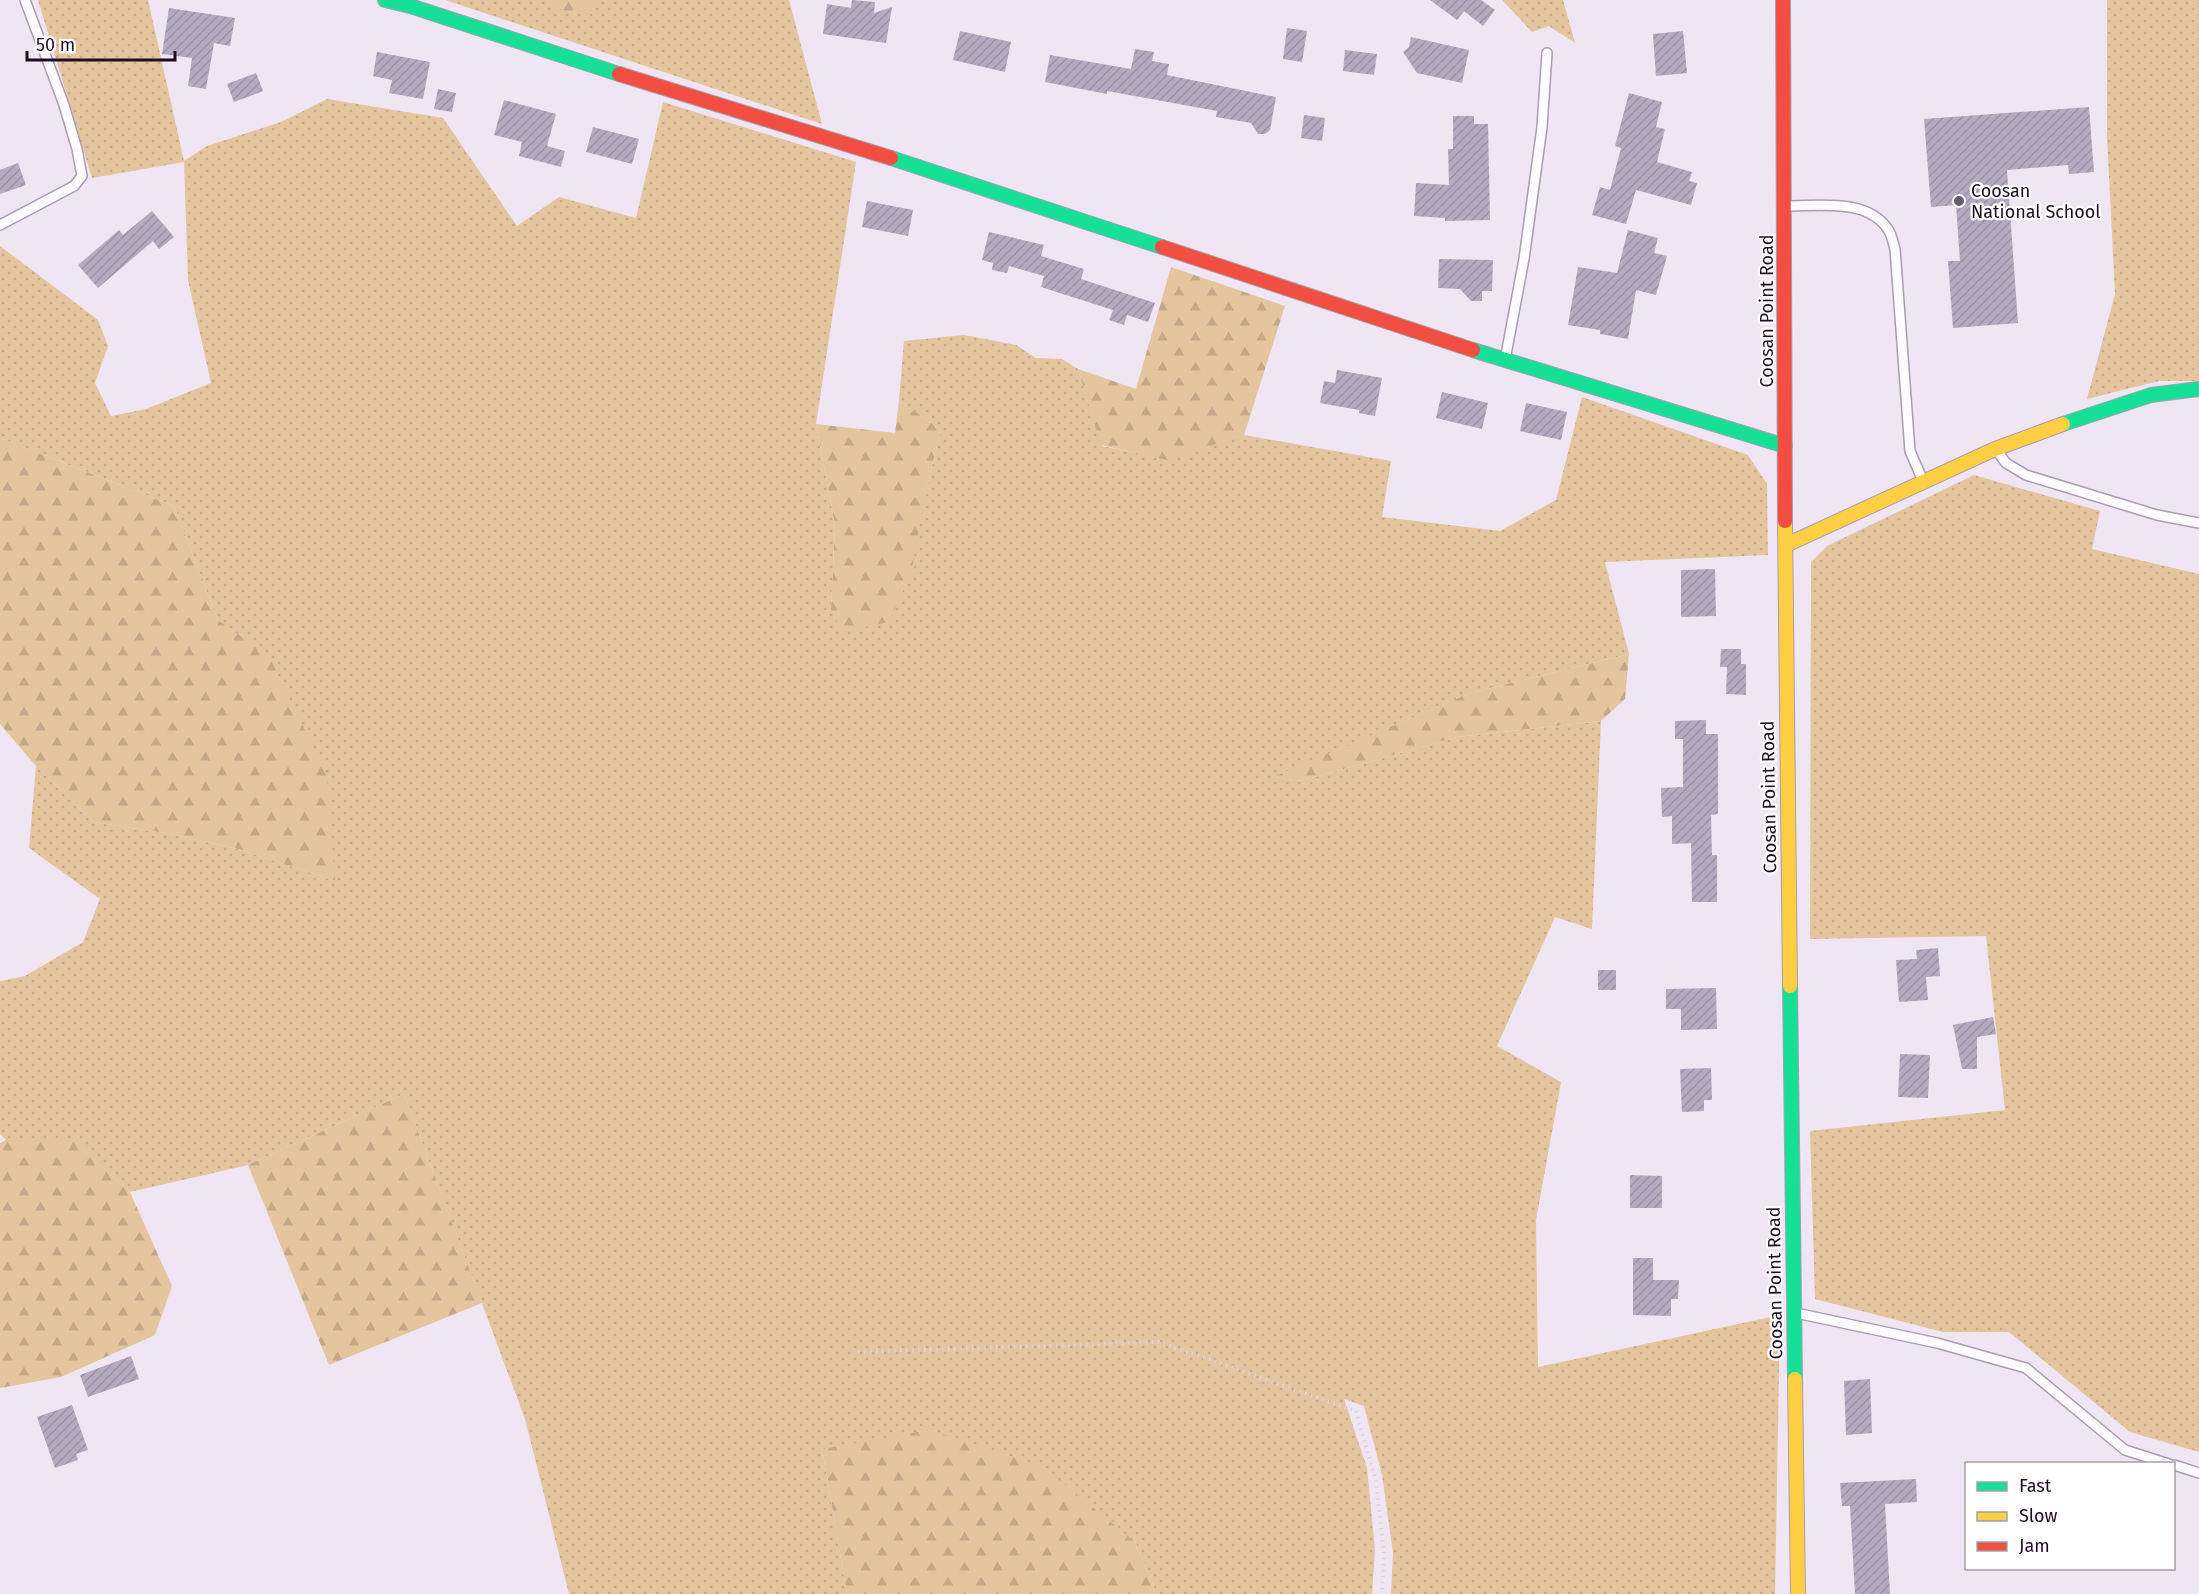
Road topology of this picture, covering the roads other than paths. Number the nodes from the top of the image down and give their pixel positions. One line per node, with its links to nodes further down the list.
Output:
1 (25, 0): 6 (lane)
2 (385, 0): 7 (street)
3 (1783, 0): 5 (street, Coosan Point Road)
4 (1547, 53): 7 (lane)
5 (1785, 206): 9 (street, Coosan Point Road); 11 (lane)
6 (0, 225)
7 (1505, 361): 9 (street)
8 (2199, 390): 10 (street)
9 (1785, 447): 13 (street, Coosan Point Road)
10 (1995, 449): 11 (street); 12 (lane)
11 (1924, 483): 13 (street)
12 (2199, 523)
13 (1786, 545): 14 (street, Coosan Point Road)
14 (1793, 1312): 15 (lane); 18 (street, Coosan Point Road)
15 (2163, 1462)
16 (2175, 1465): 17 (lane)
17 (2199, 1473)
18 (1798, 1594)

